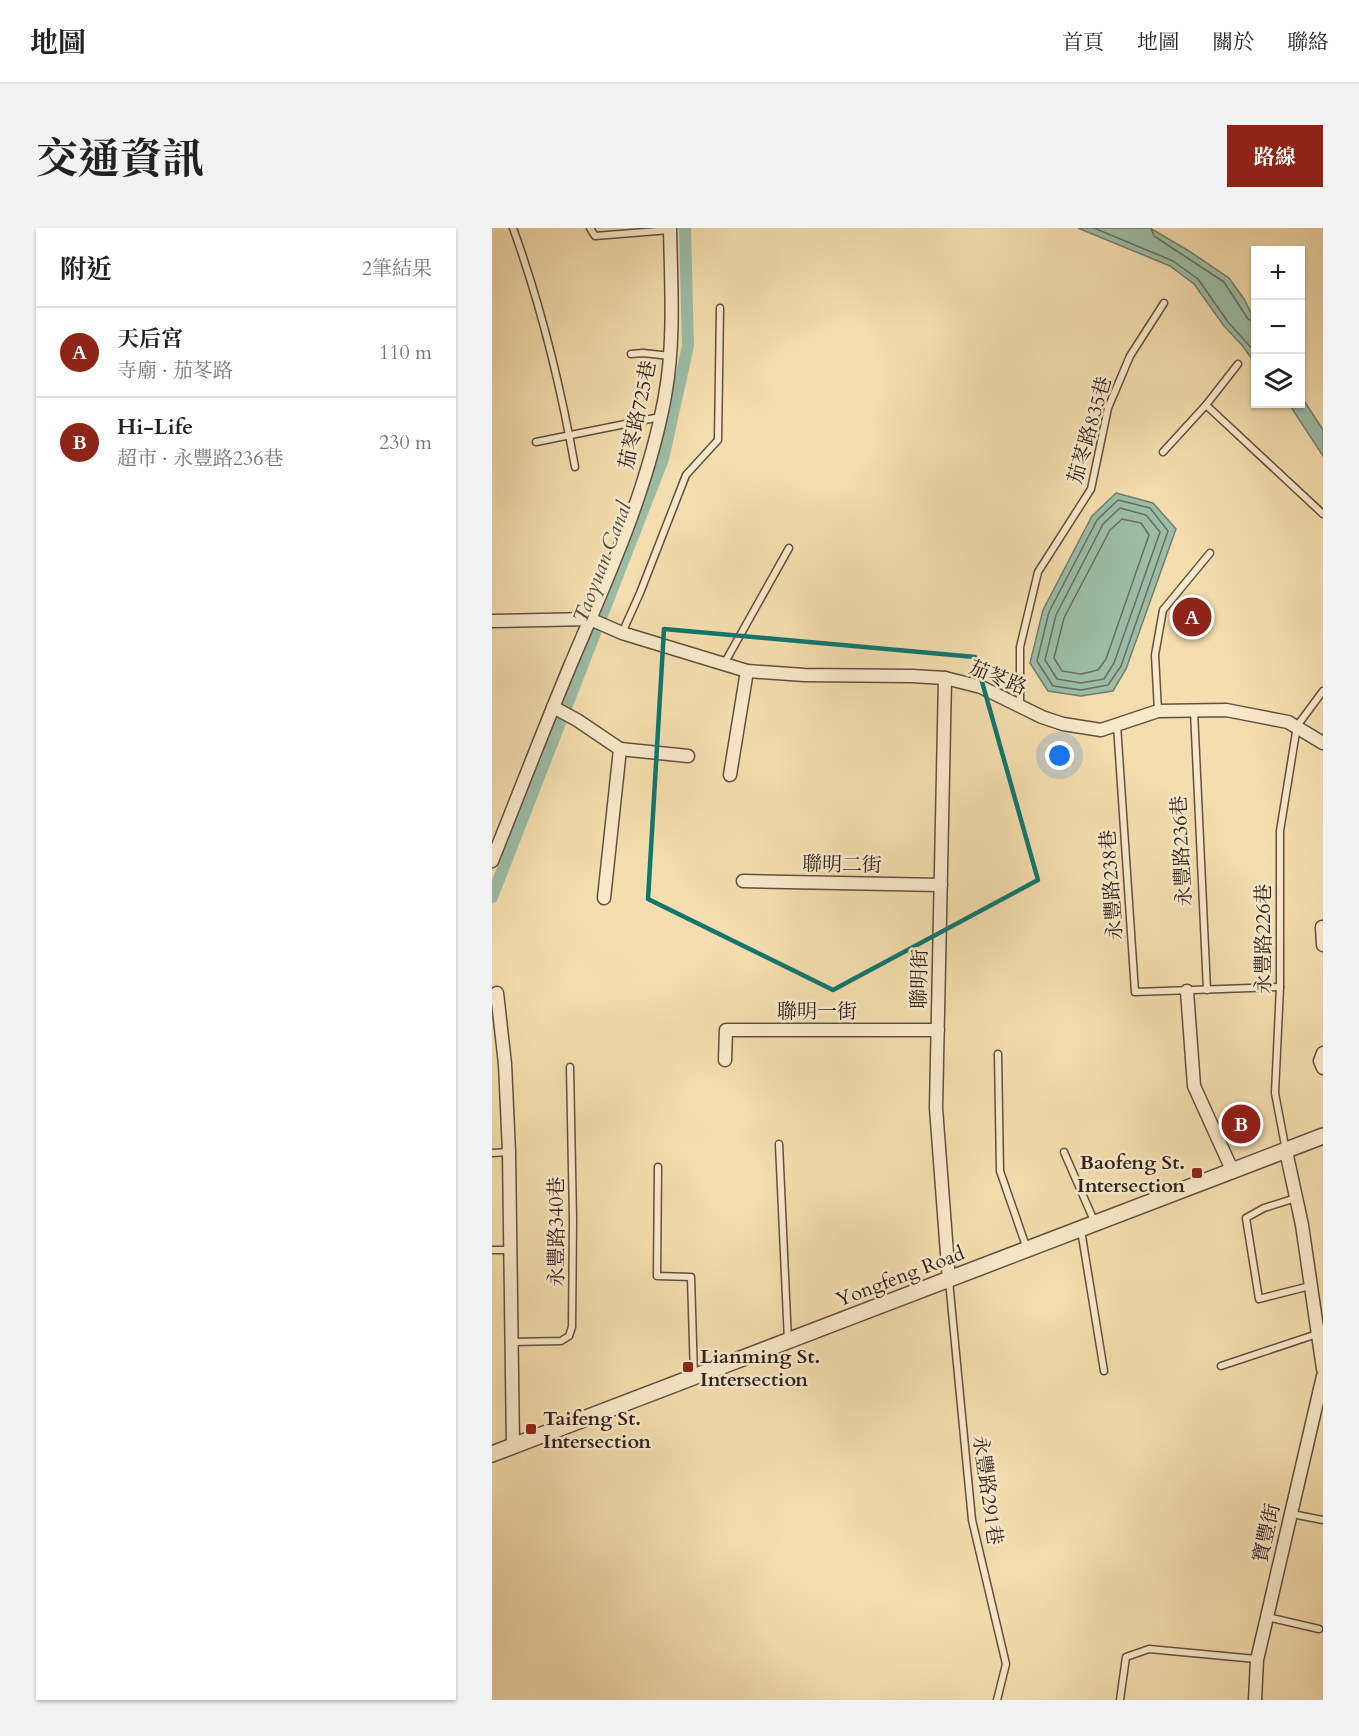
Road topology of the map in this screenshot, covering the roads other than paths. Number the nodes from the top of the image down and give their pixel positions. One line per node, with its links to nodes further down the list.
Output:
1 (513, 228): 11 (lane)
2 (590, 228): 3 (lane)
3 (670, 229): 7 (street, 茄苳路725巷)
4 (1164, 303): 25 (lane, 茄苳路835巷)
5 (720, 308): 20 (lane)
6 (631, 354): 7 (lane)
7 (670, 356): 10 (street, 茄苳路725巷)
8 (1238, 364): 9 (lane)
9 (1206, 405): 13 (lane); 15 (lane)
10 (660, 417): 11 (lane); 18 (street, 茄苳路725巷)
11 (569, 435): 12 (lane); 14 (lane)
12 (536, 442)
13 (1163, 452)
14 (575, 467)
15 (1323, 514)
16 (789, 548): 21 (lane)
17 (1210, 553): 27 (lane)
18 (593, 620): 19 (street); 20 (street, 茄苳路); 26 (street, 茄苳路725巷)
19 (492, 621)
20 (619, 631): 21 (street, 茄苳路)
21 (724, 665): 22 (street, 茄苳路)
22 (747, 671): 23 (street, 茄苳路); 34 (street)
23 (945, 678): 25 (street, 茄苳路); 37 (street, 聯明街)
24 (1323, 691): 30 (lane)
25 (1020, 706): 29 (street, 茄苳路)
26 (556, 709): 32 (street); 35 (street, 茄苳路725巷)
27 (1158, 711): 28 (street, 茄苳路); 29 (street, 茄苳路)
28 (1194, 711): 30 (street, 茄苳路); 42 (lane, 永豐路236巷)
29 (1117, 724): 43 (lane, 永豐路238巷)
30 (1297, 726): 31 (street, 茄苳路); 41 (lane, 永豐路226巷)
31 (1323, 743)
32 (620, 749): 33 (street); 38 (street)
33 (688, 756)
34 (730, 775)
35 (492, 861)
36 (743, 881): 37 (street, 聯明二街)
37 (941, 885): 45 (street, 聯明街)
38 (604, 898)
39 (1322, 927): 40 (street)
40 (1323, 945)
41 (1280, 987): 42 (lane); 55 (lane, 永豐路226巷)
42 (1207, 990): 43 (lane)
43 (1187, 992): 60 (street)
44 (497, 993): 52 (street)
45 (938, 1030): 48 (street, 聯明一街); 67 (street, 聯明街)
46 (1323, 1053): 50 (street)
47 (998, 1054): 66 (lane)
48 (725, 1060)
49 (570, 1067): 71 (lane, 永豐路340巷)
50 (1323, 1068)
51 (492, 1093): 52 (street)
52 (506, 1093): 56 (street)
53 (1323, 1136): 55 (street, Yongfeng Road)
54 (779, 1144): 70 (lane)
55 (1286, 1151): 60 (street, Yongfeng Road); 61 (street)
56 (509, 1152): 58 (lane); 65 (street)
57 (1064, 1152): 62 (lane)
58 (492, 1153)
59 (658, 1167): 75 (lane)
60 (1233, 1172): 62 (street, Yongfeng Road)
61 (1296, 1198): 68 (street); 68 (lane)
62 (1096, 1224): 63 (street, Yongfeng Road)
63 (1081, 1230): 66 (street, Yongfeng Road); 74 (lane)
64 (492, 1250): 65 (lane)
65 (509, 1250): 71 (street)
66 (1028, 1250): 67 (street, Yongfeng Road)
67 (949, 1280): 70 (street, Yongfeng Road); 84 (lane, 永豐路291巷)
68 (1311, 1286): 69 (street)
69 (1318, 1334): 72 (lane); 73 (street)
70 (788, 1341): 75 (street, Yongfeng Road)
71 (511, 1342): 77 (street)
72 (1221, 1365)
73 (1323, 1369)
74 (1104, 1371)
75 (694, 1376): 77 (street, Yongfeng Road)
76 (1323, 1376): 79 (street, 寶豐街)
77 (513, 1447): 78 (street, Yongfeng Road)
78 (492, 1454)
79 (1291, 1514): 80 (lane); 81 (street, 寶豐街)
80 (1323, 1520)
81 (1267, 1617): 82 (lane); 83 (street, 寶豐街)
82 (1319, 1629)
83 (1257, 1659): 85 (lane); 86 (street, 寶豐街)
84 (997, 1700)
85 (1120, 1700)
86 (1255, 1700)

